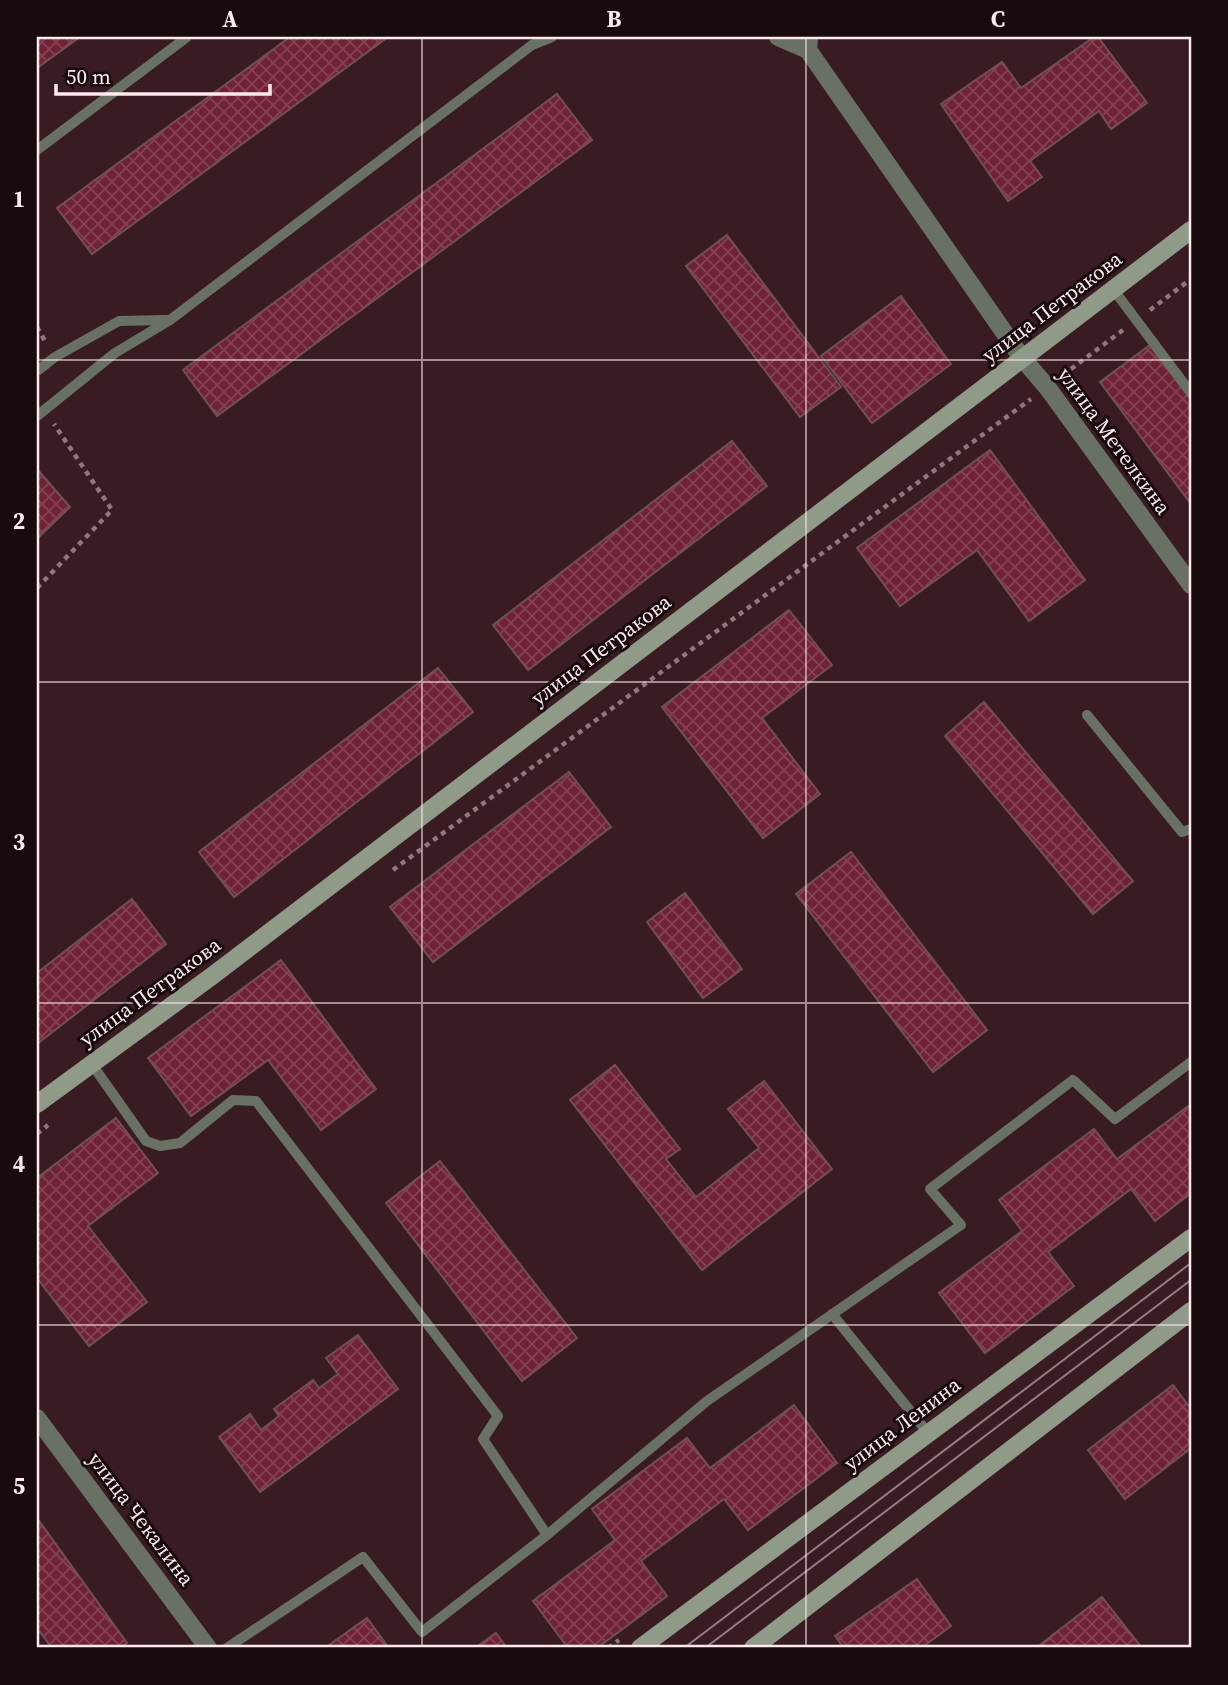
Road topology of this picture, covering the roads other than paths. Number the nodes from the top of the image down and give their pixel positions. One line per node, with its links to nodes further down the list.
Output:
1 (187, 37): 5 (lane)
2 (552, 37): 8 (lane)
3 (778, 37): 4 (street)
4 (809, 43): 9 (street, улица Метелкина)
5 (37, 150)
6 (1191, 230): 7 (street, улица Петракова)
7 (1113, 289): 9 (street, улица Петракова); 11 (lane)
8 (170, 320): 10 (lane); 12 (lane)
9 (1022, 358): 13 (street, улица Метелкина); 17 (street, улица Петракова)
10 (37, 370)
11 (1191, 393)
12 (41, 413)
13 (1191, 586)
14 (1087, 715): 15 (lane)
15 (1191, 830)
16 (1191, 1062): 21 (lane)
17 (91, 1063): 18 (street, улица Петракова); 24 (lane)
18 (37, 1104)
19 (1191, 1238): 23 (street, улица Ленина)
20 (1191, 1311): 28 (street)
21 (832, 1314): 23 (lane); 24 (lane)
22 (37, 1418): 25 (street, улица Чекалина)
23 (928, 1433): 27 (street, улица Ленина)
24 (547, 1535): 26 (lane)
25 (208, 1648)
26 (227, 1648)
27 (640, 1648)
28 (752, 1648)

